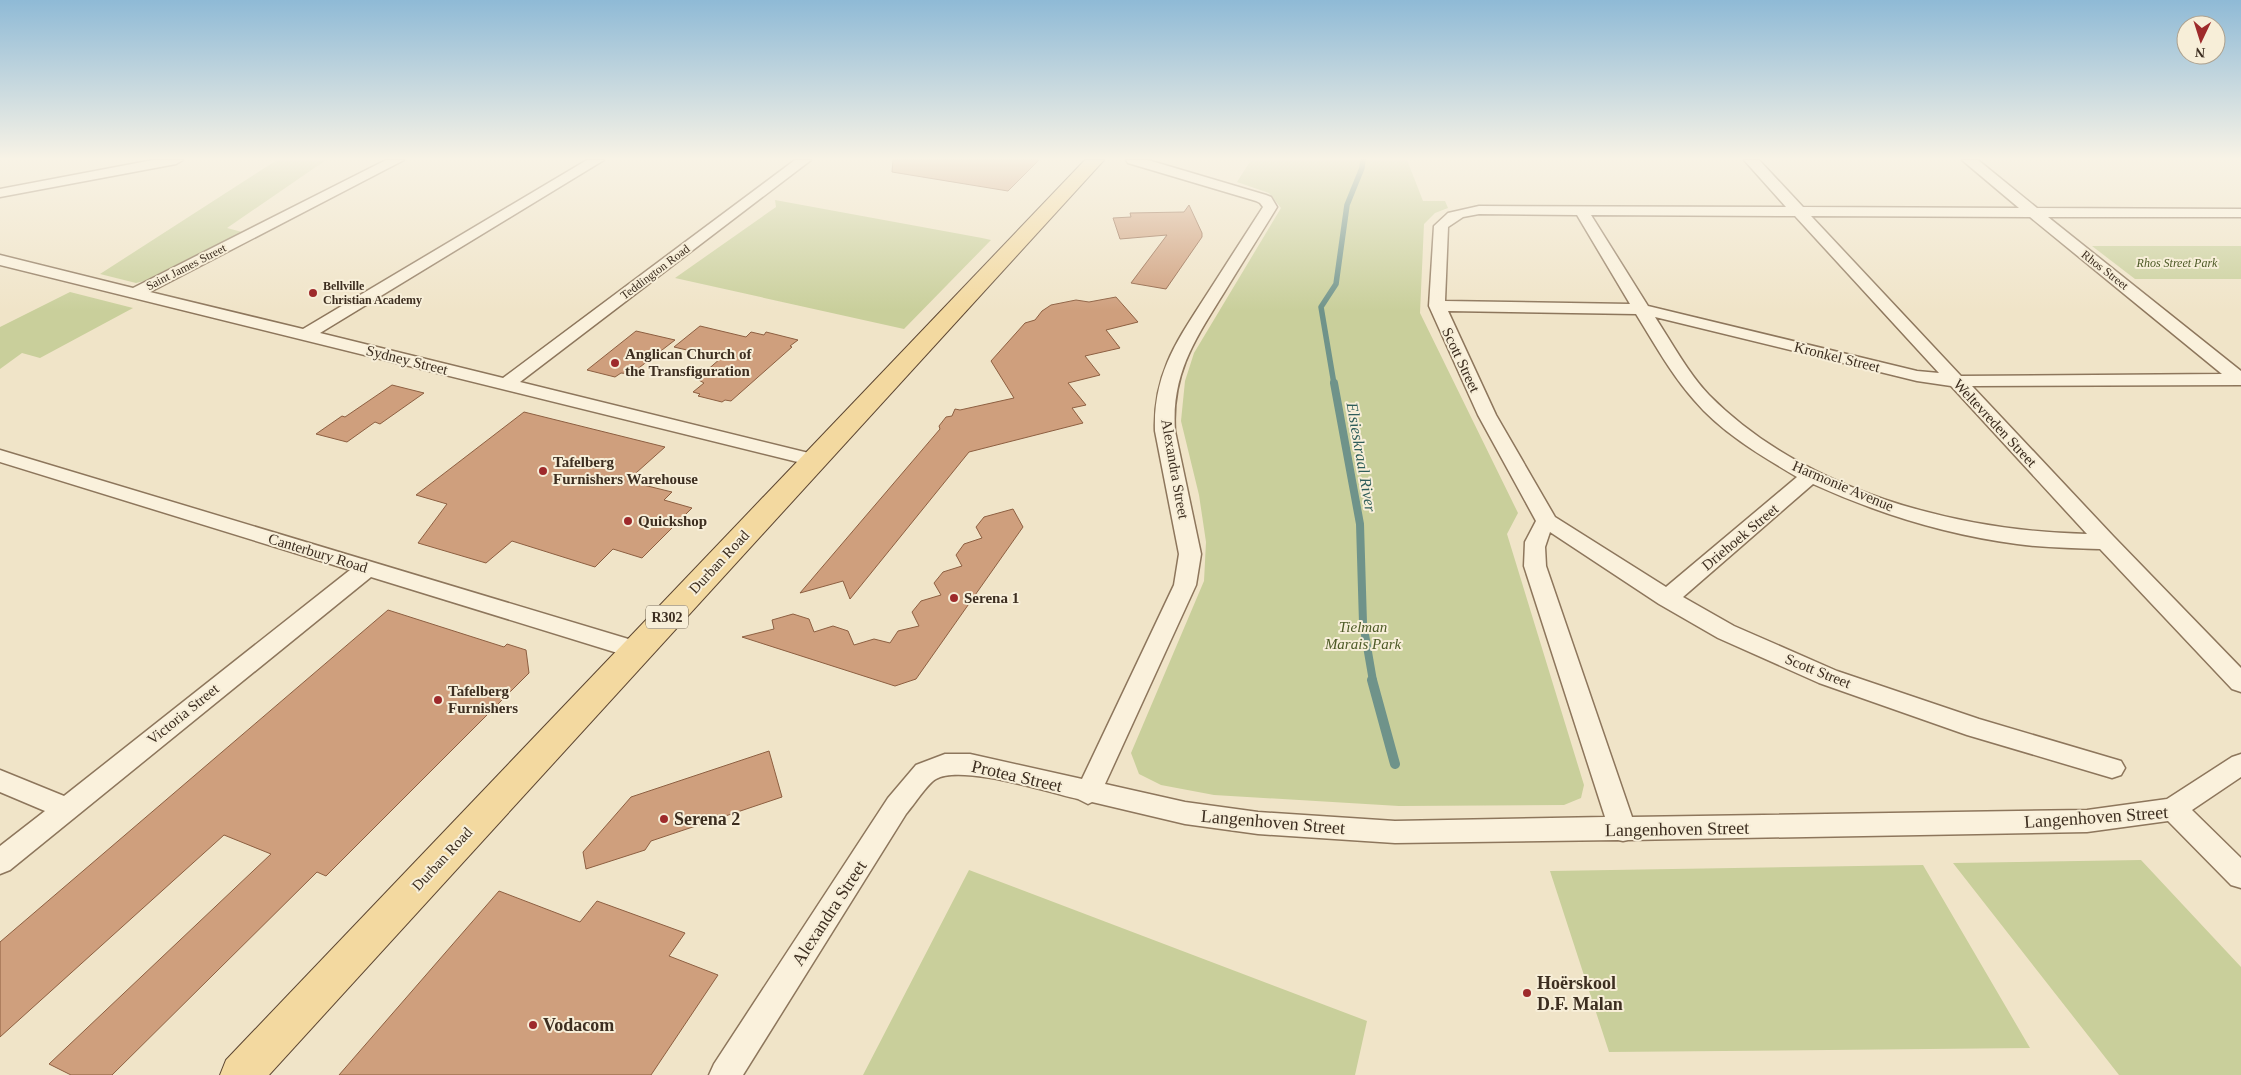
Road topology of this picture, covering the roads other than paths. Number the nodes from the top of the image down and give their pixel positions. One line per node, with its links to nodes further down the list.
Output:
1 (299, 210): 13 (street, Saint James Street)
2 (513, 210): 16 (street)
3 (737, 210): 19 (street, Teddington Road)
4 (1048, 210): 21 (main road, Durban Road / R302)
5 (1268, 210): 33 (street, Alexandra Street)
6 (1478, 210): 14 (street, Scott Street)
7 (1581, 210): 15 (street, Harmonie Avenue)
8 (1796, 210): 18 (street, Weltevreden Street)
9 (1816, 210): 10 (street, Scott Street)
10 (2032, 212): 11 (street, Scott Street); 17 (street, Rhos Street)
11 (2239, 214)
12 (0, 260): 13 (street, Sydney Street)
13 (136, 293): 16 (street, Sydney Street)
14 (1436, 306): 15 (street, Kronkel Street); 23 (street, Scott Street)
15 (1641, 309): 18 (street, Kronkel Street); 22 (street, Harmonie Avenue)
16 (305, 335): 19 (street, Sydney Street)
17 (2240, 380): 18 (street, Kronkel Street)
18 (1956, 381): 24 (street, Weltevreden Street)
19 (506, 384): 21 (street, Sydney Street)
20 (0, 456): 25 (street, Canterbury Road)
21 (814, 460): 27 (main road, Durban Road / R302)
22 (1812, 475): 24 (street, Harmonie Avenue); 26 (street, Driehoek Street)
23 (1547, 521): 26 (street, Scott Street); 36 (street)
24 (2106, 542): 28 (street, Weltevreden Street)
25 (367, 568): 27 (street, Canterbury Road); 34 (street, Victoria Street)
26 (1667, 598): 31 (street, Scott Street)
27 (637, 650): 39 (main road, Durban Road / R302)
28 (2241, 683)
29 (945, 764): 33 (street, Protea Street); 40 (street, Alexandra Street)
30 (2241, 764): 35 (street)
31 (2112, 768)
32 (0, 782): 34 (street)
33 (1088, 793): 36 (street, Langenhoven Street)
34 (66, 808): 37 (street, Victoria Street)
35 (2174, 809): 36 (street, Langenhoven Street); 38 (street, Langenhoven Street)
36 (1623, 830)
37 (0, 862)
38 (2241, 876)
39 (240, 1075)
40 (725, 1075)

